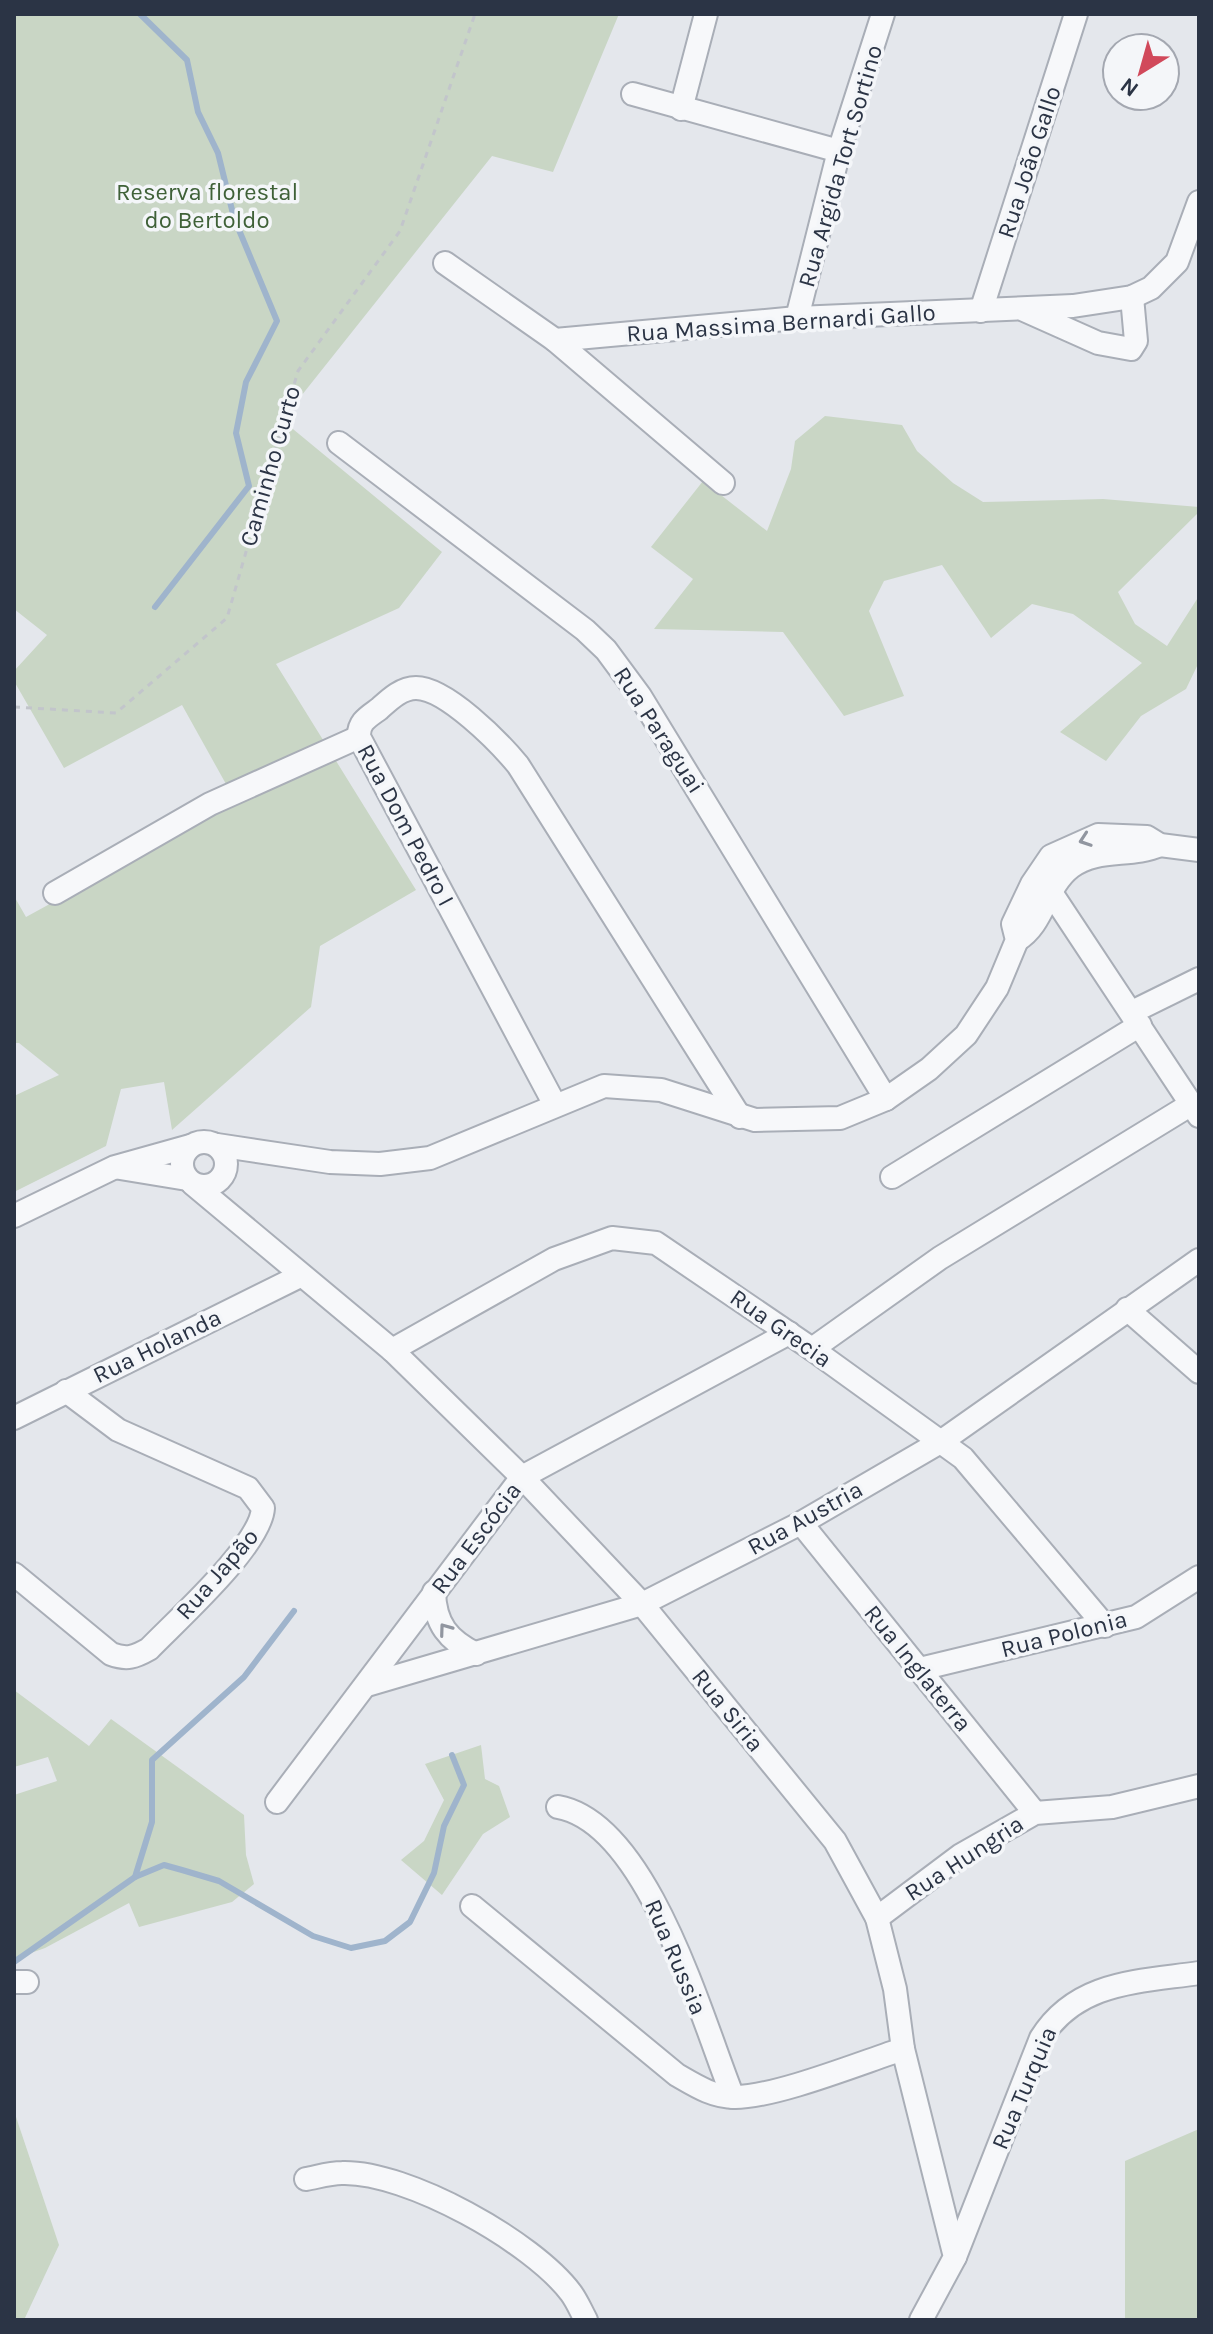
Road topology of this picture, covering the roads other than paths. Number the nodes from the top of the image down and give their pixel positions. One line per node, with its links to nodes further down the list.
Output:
1 (706, 14): 5 (street)
2 (883, 14): 6 (street, Rua Argida Tort Sortino)
3 (1076, 14): 11 (street, Rua João Gallo)
4 (633, 94): 5 (street)
5 (681, 109): 6 (street)
6 (839, 151): 12 (street, Rua Argida Tort Sortino)
7 (1199, 202): 9 (street)
8 (445, 263): 13 (street)
9 (1137, 296): 10 (street, Rua Massima Bernardi Gallo); 10 (street)
10 (1023, 309): 11 (street, Rua Massima Bernardi Gallo)
11 (981, 311): 12 (street, Rua Massima Bernardi Gallo)
12 (797, 318): 13 (street, Rua Massima Bernardi Gallo)
13 (555, 340): 15 (street)
14 (339, 443): 25 (street, Rua Paraguai)
15 (723, 483)
16 (359, 737): 20 (street); 24 (street, Rua Dom Pedro I); 27 (street, Rua Dom Pedro I)
17 (1160, 845): 18 (street); 19 (street); 21 (street, one-way to 21)
18 (1199, 850)
19 (1050, 891): 21 (street); 23 (street)
20 (55, 893)
21 (1017, 940): 25 (street)
22 (1199, 979): 23 (street)
23 (1136, 1019): 28 (street); 35 (street)
24 (702, 1055): 26 (street); 29 (street, Rua Dom Pedro I)
25 (886, 1099): 29 (street)
26 (688, 1100): 27 (street); 29 (street)
27 (555, 1105): 32 (street)
28 (1194, 1111): 43 (street)
29 (740, 1117)
30 (217, 1145): 31 (street); 32 (street); 34 (street)
31 (190, 1146): 33 (street); 36 (street)
32 (283, 1156): 34 (street)
33 (115, 1167): 36 (street); 37 (street)
34 (223, 1174): 36 (street); 38 (street, Rua Siria)
35 (892, 1177)
36 (190, 1181): 38 (street, Rua Siria)
37 (14, 1216)
38 (251, 1233): 40 (street, Rua Siria)
39 (1199, 1260): 41 (street, Rua Austria)
40 (300, 1276): 44 (street, Rua Siria); 46 (street, Rua Holanda)
41 (1127, 1309): 45 (street); 48 (street, Rua Austria)
42 (789, 1333): 43 (street, Rua Grecia); 44 (street, Rua Grecia); 49 (street, Rua Escócia)
43 (812, 1349): 48 (street, Rua Grecia)
44 (392, 1350): 49 (street, Rua Siria)
45 (1199, 1372)
46 (66, 1391): 47 (street, Rua Holanda); 51 (street, Rua Japão)
47 (14, 1418)
48 (942, 1441): 50 (street, Rua Austria); 55 (street, Rua Grecia)
49 (522, 1477): 53 (street, Rua Escócia); 54 (street, Rua Siria)
50 (801, 1523): 54 (street, Rua Austria); 59 (street, Rua Inglaterra)
51 (14, 1574)
52 (1199, 1577): 55 (street, Rua Polonia)
53 (434, 1592): 56 (street, Rua Escócia); 57 (street, one-way to 53)
54 (642, 1604): 57 (street, Rua Austria); 66 (street, Rua Siria)
55 (1105, 1626): 59 (street, Rua Polonia)
56 (405, 1635): 58 (street); 60 (street, Rua Escócia)
57 (476, 1654): 58 (street, Rua Austria)
58 (432, 1668): 60 (street, Rua Austria)
59 (920, 1669): 64 (street, Rua Inglaterra)
60 (367, 1685): 62 (street, Rua Escócia)
61 (1199, 1786): 64 (street, Rua Hungria)
62 (277, 1802)
63 (558, 1807): 69 (street, Rua Russia)
64 (1035, 1813): 66 (street, Rua Hungria)
65 (472, 1906): 69 (street)
66 (877, 1918): 68 (street, Rua Siria)
67 (1199, 1973): 71 (street, Rua Turquia)
68 (903, 2049): 69 (street); 71 (street, Rua Siria)
69 (733, 2097)
70 (306, 2179): 72 (street)
71 (955, 2257): 73 (street)
72 (586, 2320)
73 (921, 2320)

